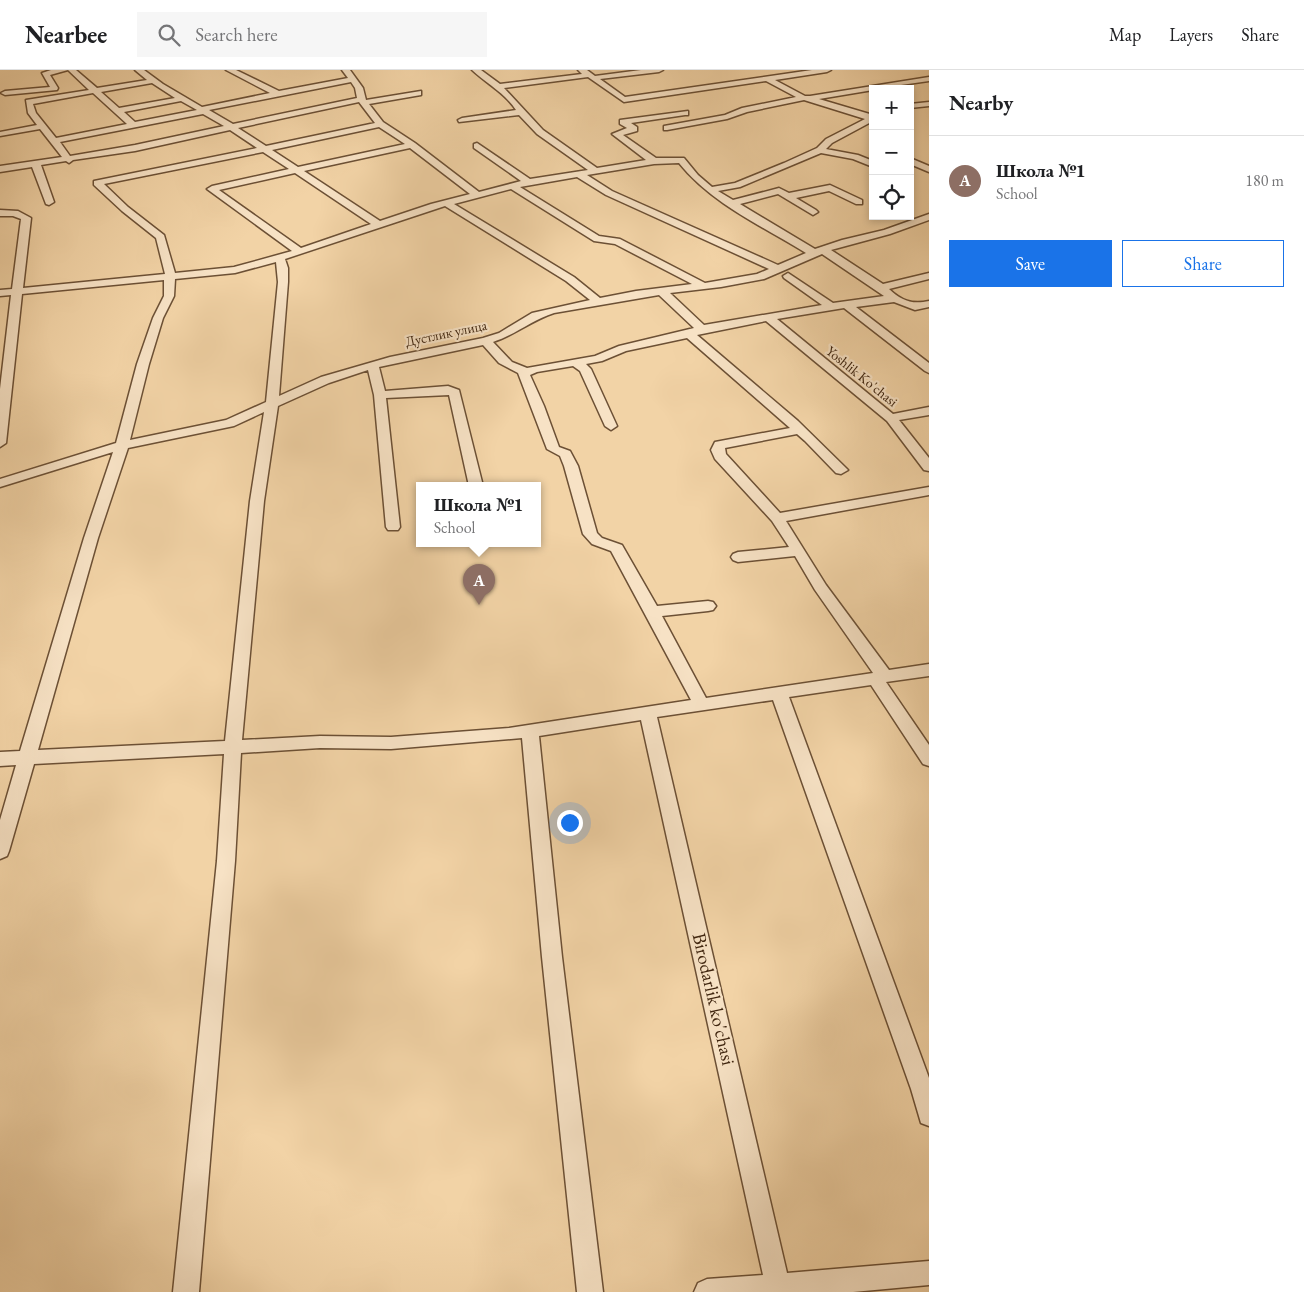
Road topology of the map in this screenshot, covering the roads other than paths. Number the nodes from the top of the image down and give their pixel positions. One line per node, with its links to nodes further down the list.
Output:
1 (64, 70): 17 (street)
2 (72, 70): 18 (street)
3 (140, 70): 15 (street)
4 (230, 70): 21 (street)
5 (346, 70): 13 (street)
6 (476, 70): 16 (street)
7 (582, 70): 11 (street)
8 (659, 70): 11 (street)
9 (827, 70): 10 (street)
10 (804, 72): 12 (street)
11 (591, 77): 12 (street); 16 (street)
12 (765, 78): 23 (street)
13 (354, 79): 21 (street); 25 (street)
14 (929, 79): 23 (street)
15 (153, 82): 18 (street); 24 (street)
16 (498, 86): 30 (street)
17 (54, 88): 19 (street); 22 (street)
18 (97, 91): 22 (street); 29 (street)
19 (5, 93)
20 (418, 93): 25 (street)
21 (278, 94): 28 (street)
22 (63, 96): 37 (street)
23 (807, 98): 32 (street); 39 (street)
24 (181, 99): 28 (street); 29 (street)
25 (362, 101): 35 (street); 38 (street)
26 (929, 104): 27 (street)
27 (914, 106)
28 (204, 110): 36 (street); 38 (street)
29 (117, 111): 36 (street)
30 (521, 112): 33 (street); 54 (street)
31 (685, 113): 47 (street)
32 (869, 117)
33 (462, 120)
34 (869, 120): 45 (street)
35 (380, 124): 42 (street); 44 (street)
36 (133, 125): 41 (street)
37 (42, 126): 40 (street); 41 (street)
38 (230, 127): 44 (street); 46 (street)
39 (667, 128)
40 (0, 134)
41 (54, 141): 46 (street)
42 (412, 145): 53 (street); 59 (street)
43 (477, 146): 56 (street)
44 (264, 150): 53 (street); 75 (street)
45 (820, 150): 48 (street); 58 (street)
46 (69, 160): 50 (street)
47 (654, 161): 54 (street); 58 (street)
48 (869, 162)
49 (914, 163): 51 (street)
50 (36, 164): 52 (street); 61 (street)
51 (929, 169)
52 (0, 170)
53 (294, 170): 68 (street); 70 (street)
54 (597, 172): 55 (street)
55 (579, 174): 56 (street); 72 (street)
56 (528, 183): 57 (street)
57 (512, 186): 59 (street); 76 (street)
58 (710, 190): 64 (street)
59 (477, 195): 63 (street)
60 (790, 196): 62 (street); 64 (street); 65 (street)
61 (49, 202)
62 (859, 202)
63 (447, 203): 68 (street); 82 (street)
64 (732, 203): 69 (street)
65 (813, 212)
66 (0, 214): 80 (street)
67 (929, 217): 69 (street, Дустлик улица)
68 (379, 226): 70 (street)
69 (818, 251): 72 (street, Дустлик улица); 77 (street)
70 (300, 252): 71 (street)
71 (280, 258): 75 (street); 95 (street)
72 (778, 269): 76 (street, Дустлик улица)
73 (788, 276): 85 (street)
74 (929, 276): 77 (street)
75 (170, 277): 80 (street); 101 (street)
76 (703, 286): 78 (street, Дустлик улица)
77 (881, 288): 81 (street)
78 (661, 291): 82 (street, Дустлик улица); 87 (street)
79 (0, 293): 80 (street)
80 (17, 293): 100 (street)
81 (895, 299): 83 (street); 84 (street)
82 (598, 301): 89 (street, Дустлик улица)
83 (929, 304)
84 (847, 305): 85 (street); 92 (street)
85 (832, 307): 86 (street)
86 (768, 317): 87 (street); 97 (street, Yoshlik Ko'chasi)
87 (702, 329): 88 (street)
88 (689, 334): 90 (street); 99 (street)
89 (486, 341): 91 (street, Дустлик улица); 93 (street)
90 (577, 364): 93 (street); 98 (street)
91 (373, 365): 94 (street); 95 (street, Дустлик улица)
92 (929, 369)
93 (526, 371): 112 (street)
94 (380, 395): 104 (street); 108 (street)
95 (272, 403): 101 (street, Дустлик улица); 119 (street)
96 (929, 411): 97 (street)
97 (891, 418): 102 (street, Yoshlik Ko'chasi)
98 (611, 426)
99 (797, 429): 103 (street); 107 (street)
100 (0, 443)
101 (122, 445): 105 (street, Дустлик улица); 120 (street)
102 (929, 467)
103 (841, 470)
104 (475, 482)
105 (0, 483)
106 (929, 491): 107 (street)
107 (777, 518): 109 (street)
108 (393, 527)
109 (799, 551): 110 (street); 114 (street)
110 (738, 557)
111 (708, 606): 112 (street)
112 (651, 612): 116 (street)
113 (929, 670): 114 (street)
114 (880, 678): 115 (street); 122 (street)
115 (779, 693): 116 (street); 124 (street)
116 (701, 704): 117 (street)
117 (648, 713): 118 (street); 126 (street, Birodarlik ko'chasi)
118 (530, 731): 119 (street); 129 (street)
119 (232, 748): 120 (street); 128 (street)
120 (26, 758): 121 (street); 123 (street)
121 (0, 759)
122 (929, 759)
123 (0, 851)
124 (929, 1115)
125 (929, 1273): 126 (street)
126 (778, 1286): 127 (street)
127 (744, 1291): 130 (street)
128 (186, 1292)
129 (590, 1292)
130 (707, 1292)

